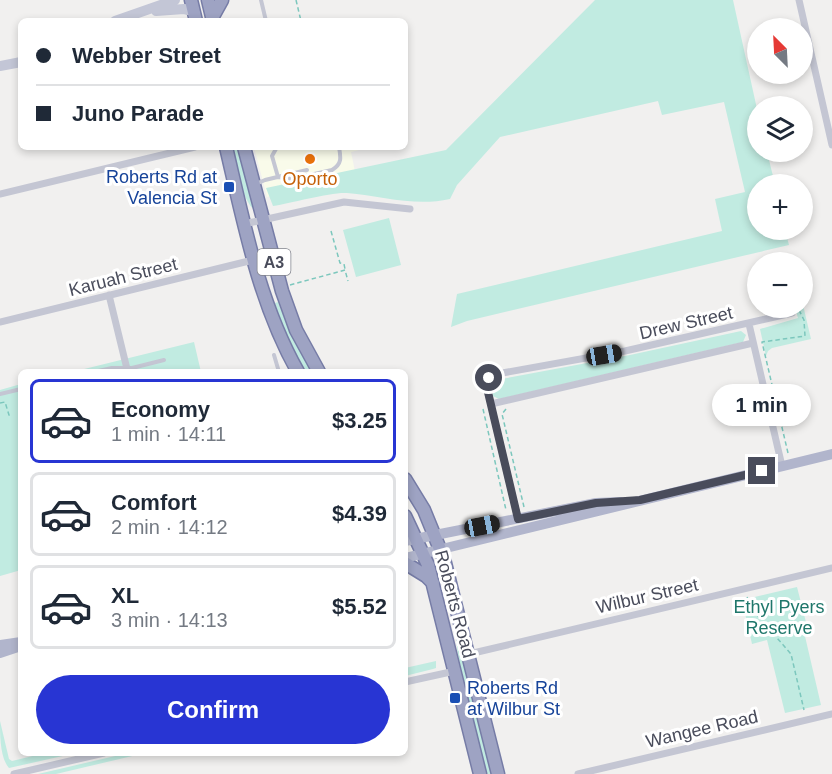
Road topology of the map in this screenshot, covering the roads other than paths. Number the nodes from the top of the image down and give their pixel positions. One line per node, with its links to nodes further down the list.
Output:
1 (175, 0): 7 (main road)
2 (208, 0): 9 (highway)
3 (222, 0): 10 (highway)
4 (261, 0): 11 (lane)
5 (799, 0): 14 (street)
6 (193, 11): 7 (main road)
7 (144, 12): 8 (main road)
8 (125, 18)
9 (212, 18)
10 (214, 18)
11 (265, 18)
12 (18, 63): 13 (main road)
13 (0, 66)
14 (832, 145)
15 (183, 150): 23 (street)
16 (227, 150): 26 (highway, A3)
17 (245, 150): 22 (highway, A3)
18 (275, 150): 21 (lane)
19 (340, 150): 21 (lane)
20 (307, 170): 21 (lane)
21 (278, 177): 22 (lane)
22 (254, 186): 25 (highway, A3)
23 (0, 194)
24 (410, 208): 25 (street)
25 (263, 220): 26 (street); 39 (highway, A3)
26 (244, 224): 27 (highway, A3)
27 (253, 260): 28 (street, Karuah Street); 38 (highway, A3)
28 (109, 295): 30 (street, Karuah Street); 36 (street)
29 (768, 318): 31 (street, Drew Street)
30 (0, 322)
31 (749, 324): 32 (street); 42 (street, Drew Street)
32 (753, 343): 42 (street, Drew Street); 44 (street)
33 (274, 355): 37 (lane)
34 (164, 360): 36 (lane)
35 (108, 369): 36 (lane)
36 (127, 369)
37 (278, 369)
38 (296, 369)
39 (318, 369)
40 (18, 390): 41 (lane)
41 (0, 394)
42 (491, 404): 47 (street)
43 (832, 454): 44 (main road)
44 (782, 466): 46 (main road)
45 (408, 484): 48 (highway, Roberts Road)
46 (640, 500): 47 (main road); 50 (main road)
47 (518, 519): 48 (main road)
48 (436, 535): 49 (main road); 50 (highway, Roberts Road)
49 (411, 539): 51 (highway, Roberts Road)
50 (442, 550): 51 (main road); 60 (highway, Roberts Road)
51 (424, 554): 52 (main road); 55 (highway, Roberts Road)
52 (408, 559)
53 (408, 562): 55 (highway)
54 (832, 568): 60 (street, Wilbur Street)
55 (433, 584): 61 (highway, Roberts Road)
56 (18, 644): 57 (main road)
57 (0, 645)
58 (18, 645): 59 (main road)
59 (0, 652)
60 (469, 654): 67 (highway, Roberts Road)
61 (455, 671): 62 (street); 66 (highway, Roberts Road)
62 (408, 681)
63 (832, 714): 68 (street, Wangee Road)
64 (91, 756): 65 (street)
65 (14, 774)
66 (480, 774)
67 (498, 774)
68 (578, 774)

